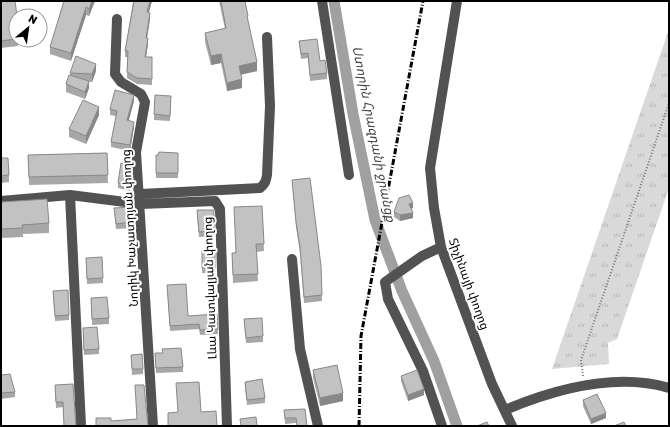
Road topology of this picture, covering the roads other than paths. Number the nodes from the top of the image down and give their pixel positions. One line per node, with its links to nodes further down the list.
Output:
1 (322, 1): 5 (street)
2 (457, 1): 9 (street, Տիչինայի փողոց)
3 (117, 18): 7 (street, Նորիկ Խաչատրյան փողոց)
4 (267, 37): 7 (street)
5 (349, 176)
6 (70, 195): 7 (street); 8 (street); 13 (street)
7 (141, 199): 14 (street, Նորիկ Խաչատրյան փողոց); 15 (street, Լևա Կատվալյան փողոց)
8 (1, 201)
9 (440, 247): 12 (street, Տիչինայի փողոց); 17 (street)
10 (292, 259): 16 (street)
11 (669, 388): 12 (street)
12 (505, 410): 18 (street, Տիչինայի փողոց)
13 (81, 426)
14 (153, 426)
15 (227, 426)
16 (318, 426)
17 (442, 426)
18 (512, 426)

